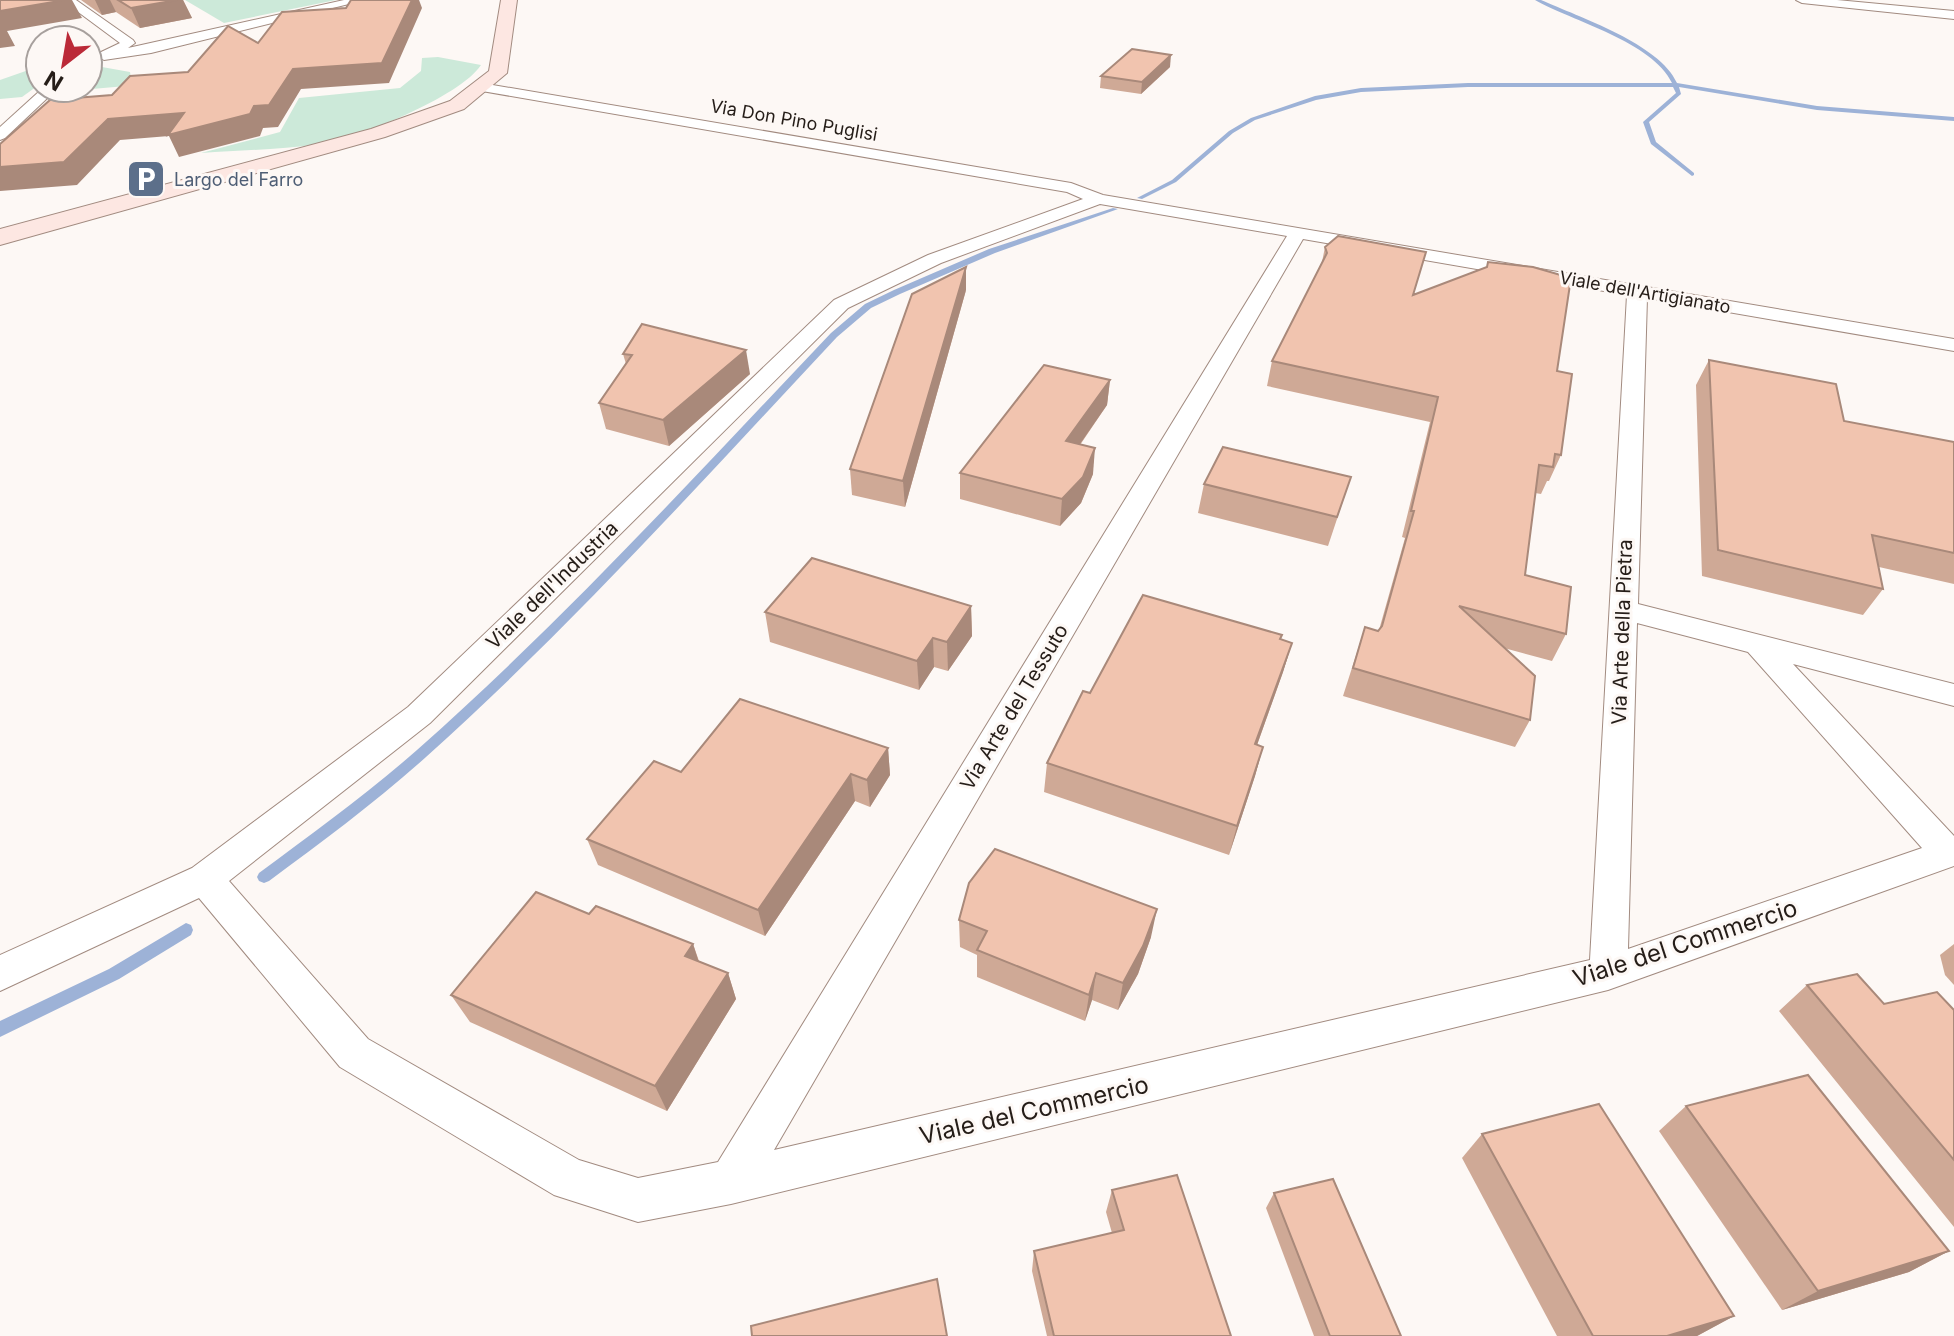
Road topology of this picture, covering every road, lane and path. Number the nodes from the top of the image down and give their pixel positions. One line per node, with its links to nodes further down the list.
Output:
1 (68, 0): 6 (street)
2 (359, 0): 8 (street)
3 (509, 0): 10 (street)
4 (1802, 0): 5 (street)
5 (1954, 15)
6 (102, 24)
7 (104, 25): 8 (street)
8 (104, 56): 9 (street)
9 (139, 64)
10 (481, 87): 13 (street, Via Don Pino Puglisi); 15 (street)
11 (34, 104): 12 (street)
12 (0, 135)
13 (1099, 199): 14 (street, Viale dell'Artigianato); 22 (street, Viale dell'Industria)
14 (1298, 233): 16 (street, Viale dell'Artigianato); 25 (street, Via Arte del Tessuto)
15 (0, 237)
16 (1637, 291): 17 (street, Viale dell'Artigianato); 18 (street, Via Arte della Pietra)
17 (1954, 345)
18 (1622, 610): 19 (street); 23 (street, Via Arte della Pietra)
19 (1757, 644): 20 (street); 21 (street)
20 (1954, 695)
21 (1951, 852): 23 (street, Viale del Commercio)
22 (205, 879): 24 (street, Viale dell'Industria); 25 (street, Viale del Commercio)
23 (1608, 973): 25 (street, Viale del Commercio)
24 (0, 974)
25 (731, 1182)

